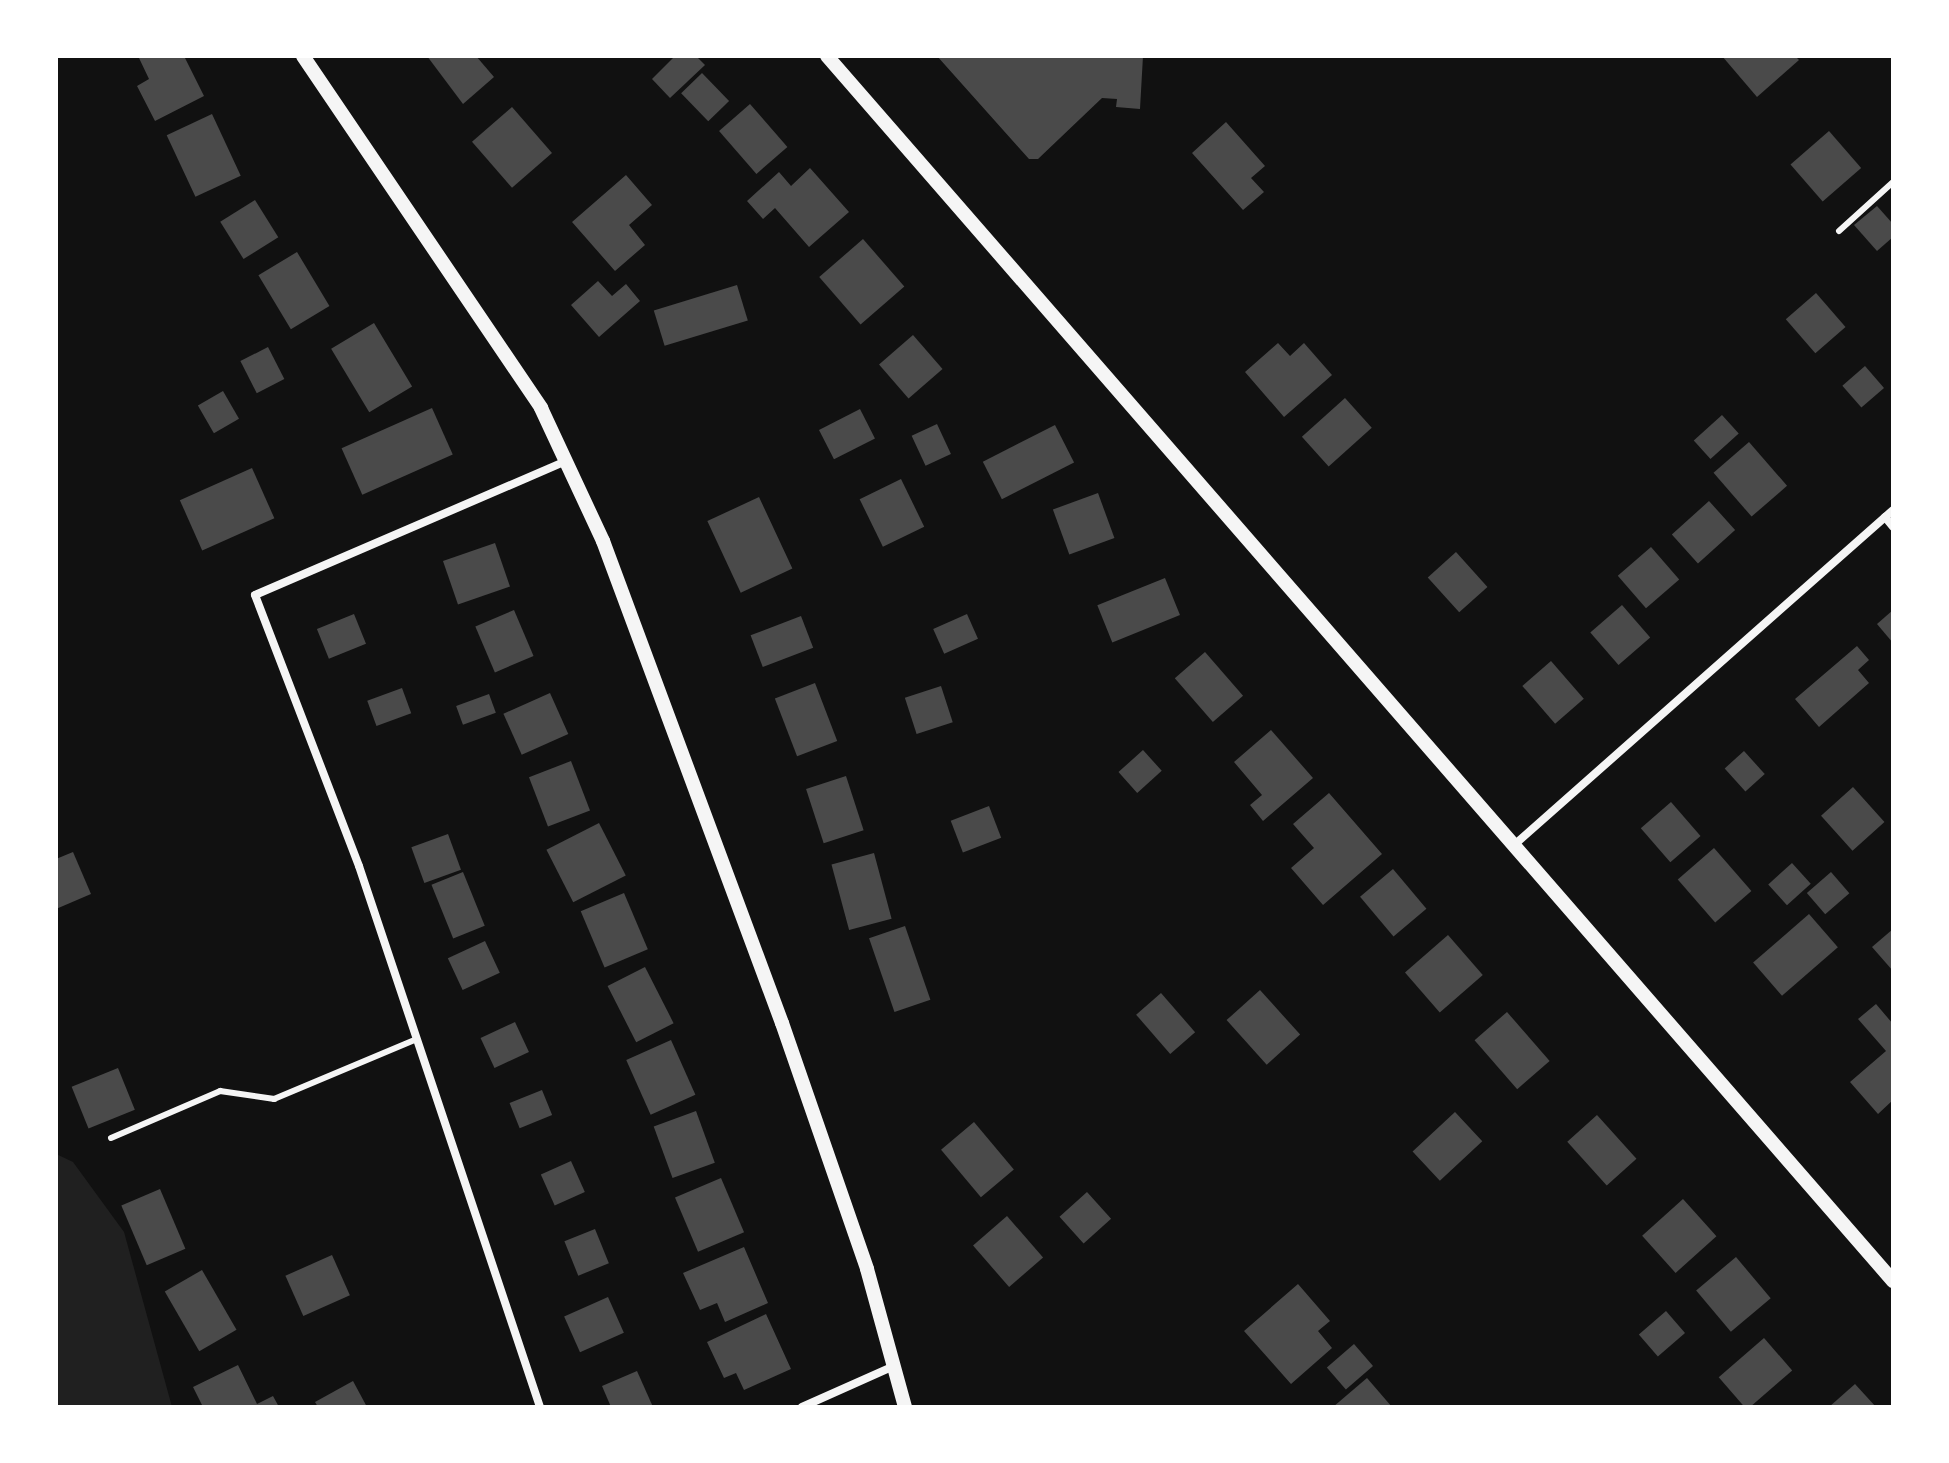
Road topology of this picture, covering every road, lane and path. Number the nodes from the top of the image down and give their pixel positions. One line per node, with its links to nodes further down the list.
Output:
1 (303, 56): 5 (street)
2 (827, 56): 9 (street)
3 (1893, 182): 4 (lane)
4 (1839, 231)
5 (567, 460): 10 (street); 13 (street)
6 (1893, 510): 7 (street)
7 (1885, 517): 8 (street); 9 (street)
8 (1893, 527)
9 (1512, 847): 12 (street)
10 (417, 1039): 11 (lane); 14 (street)
11 (111, 1138)
12 (1893, 1281)
13 (895, 1366): 15 (street); 16 (street)
14 (540, 1407)
15 (802, 1407)
16 (905, 1407)

